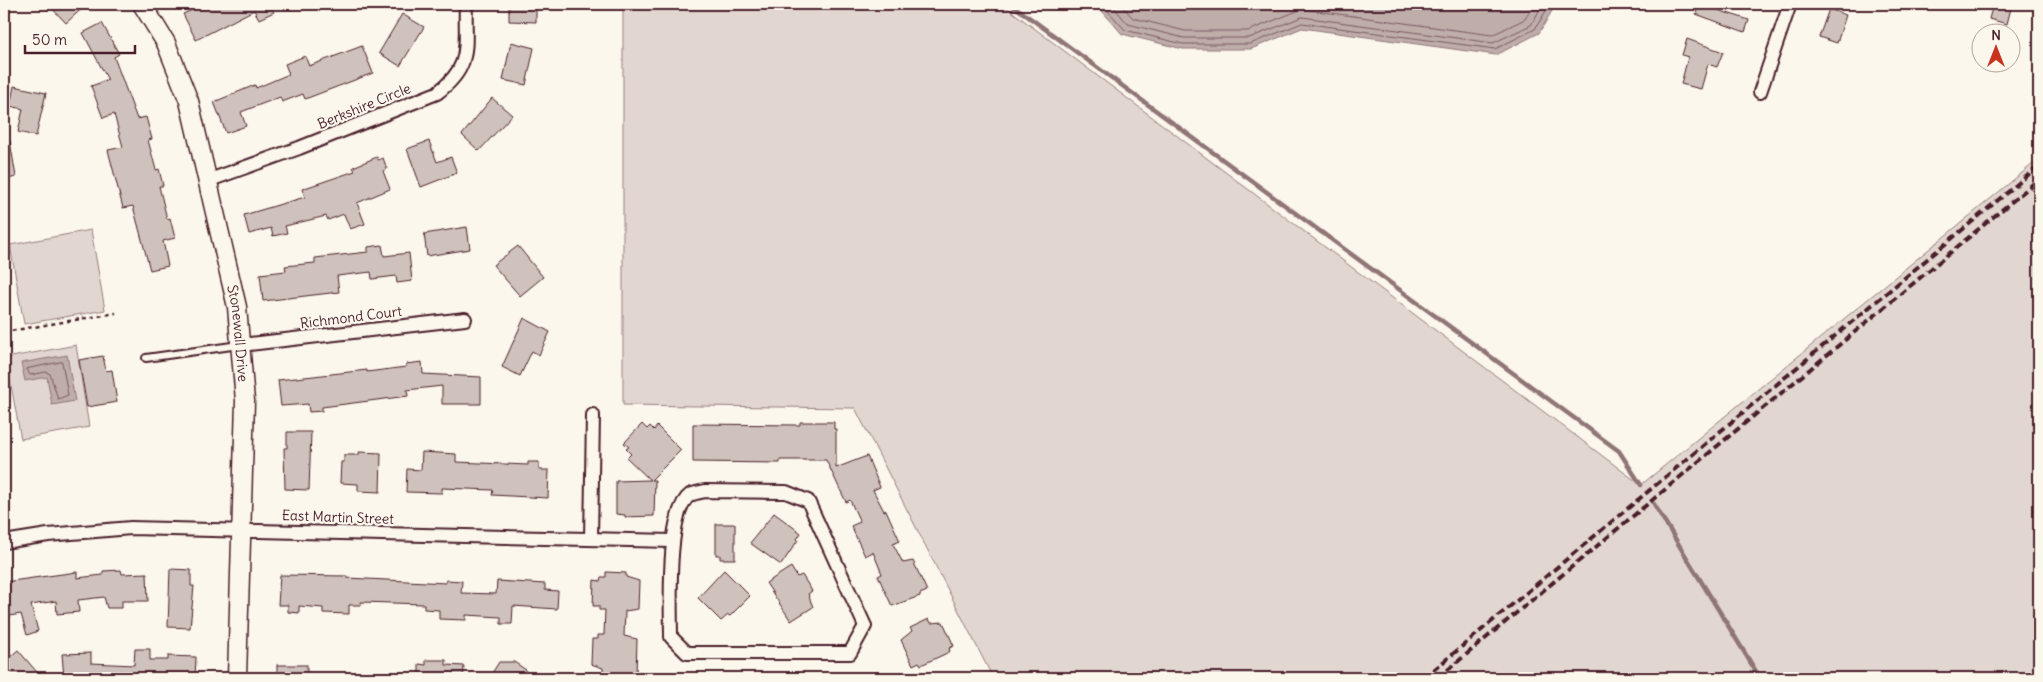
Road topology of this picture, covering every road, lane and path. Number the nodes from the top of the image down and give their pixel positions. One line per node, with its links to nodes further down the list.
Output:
1 (142, 4): 5 (street, Stonewall Drive)
2 (466, 4): 5 (street, Berkshire Circle)
3 (1790, 4): 4 (street)
4 (1760, 92)
5 (207, 181): 9 (street, Stonewall Drive)
6 (116, 313): 8 (path)
7 (465, 319): 9 (street, Richmond Court)
8 (4, 332)
9 (241, 345): 10 (lane); 12 (street, Stonewall Drive)
10 (146, 358)
11 (593, 415): 13 (street)
12 (240, 530): 13 (street, East Martin Street); 15 (street, East Martin Street); 16 (street, Stonewall Drive)
13 (591, 539): 14 (street, East Martin Street)
14 (672, 541): 14 (street)
15 (4, 542)
16 (237, 678)

